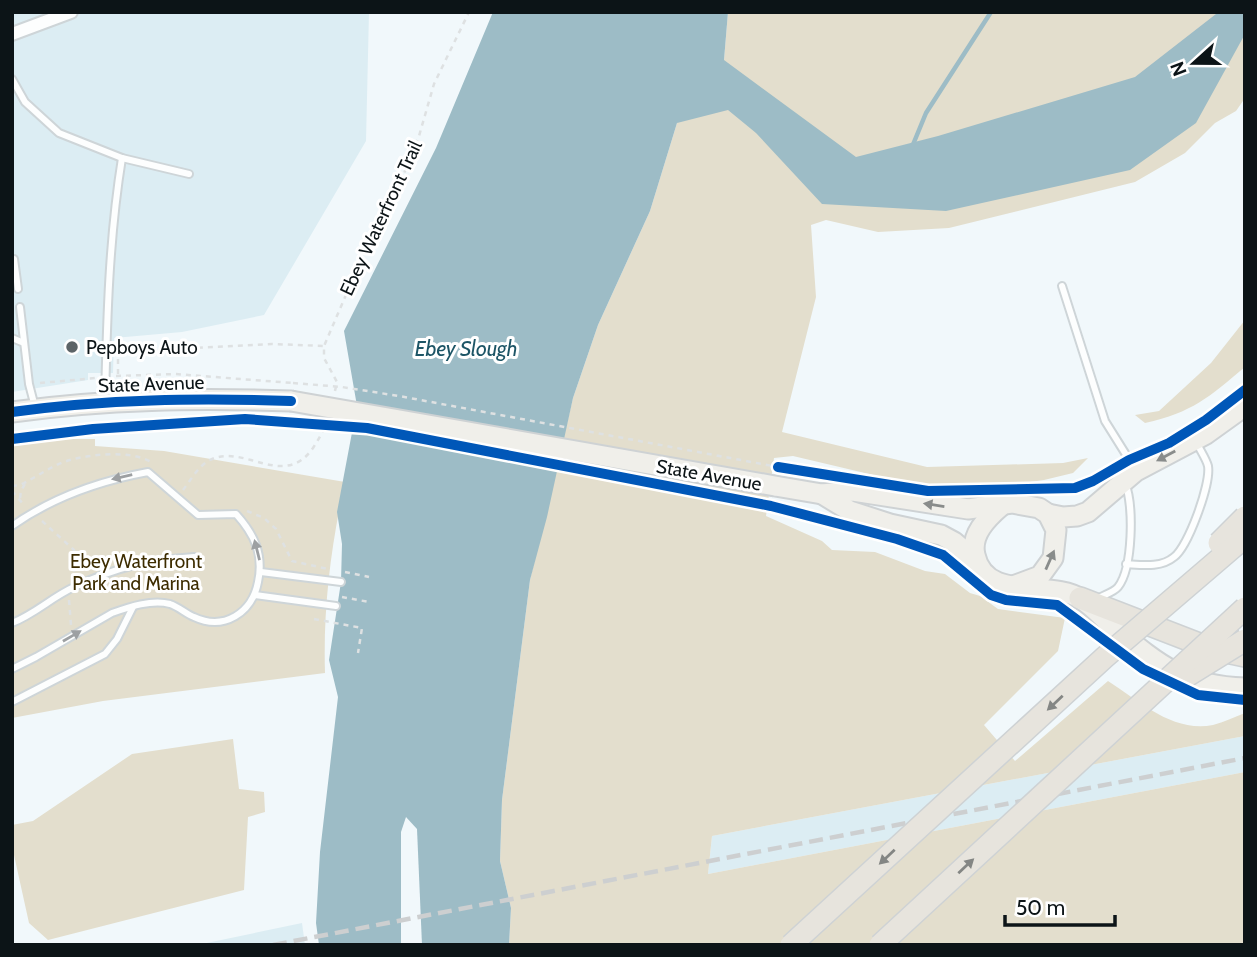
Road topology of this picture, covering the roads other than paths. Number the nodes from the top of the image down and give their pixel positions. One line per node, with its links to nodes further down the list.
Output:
1 (71, 12): 2 (street)
2 (12, 34)
3 (12, 79): 4 (lane)
4 (122, 158): 5 (lane); 12 (lane)
5 (189, 174)
6 (14, 259): 8 (lane)
7 (1062, 286): 17 (lane)
8 (18, 289)
9 (20, 307): 11 (lane)
10 (12, 338): 11 (lane)
11 (24, 343): 14 (lane)
12 (105, 401): 14 (main road, State Avenue); 18 (main road, State Avenue, bridge)
13 (1245, 406): 16 (main road)
14 (35, 409): 15 (main road, State Avenue)
15 (12, 412)
16 (1195, 440): 17 (main road, one-way to 17); 26 (lane)
17 (1130, 476): 20 (main road); 26 (lane)
18 (822, 494): 19 (main road, State Avenue, one-way to 18); 25 (main road, State Avenue)
19 (1002, 505): 20 (main road); 25 (main road)
20 (1048, 514): 29 (main road, one-way to 20)
21 (1245, 517): 38 (highway, bridge)
22 (12, 526): 27 (lane, one-way to 22)
23 (1245, 537): 38 (highway, bridge)
24 (194, 557): 35 (lane)
25 (976, 561): 29 (main road)
26 (1126, 564): 31 (lane)
27 (261, 572): 28 (lane); 30 (lane)
28 (341, 582)
29 (1013, 586): 31 (main road)
30 (255, 595): 32 (lane); 33 (lane)
31 (1086, 600): 37 (highway); 40 (main road)
32 (336, 606)
33 (133, 607): 39 (lane, one-way to 33); 41 (lane)
34 (1245, 608): 42 (highway, bridge)
35 (12, 623)
36 (1245, 640): 42 (highway, bridge)
37 (1245, 656)
38 (1105, 657): 43 (highway, one-way to 43, bridge)
39 (12, 669)
40 (1245, 688)
41 (12, 702)
42 (1144, 702): 44 (highway, one-way to 42, bridge)
43 (791, 945)
44 (880, 945)

